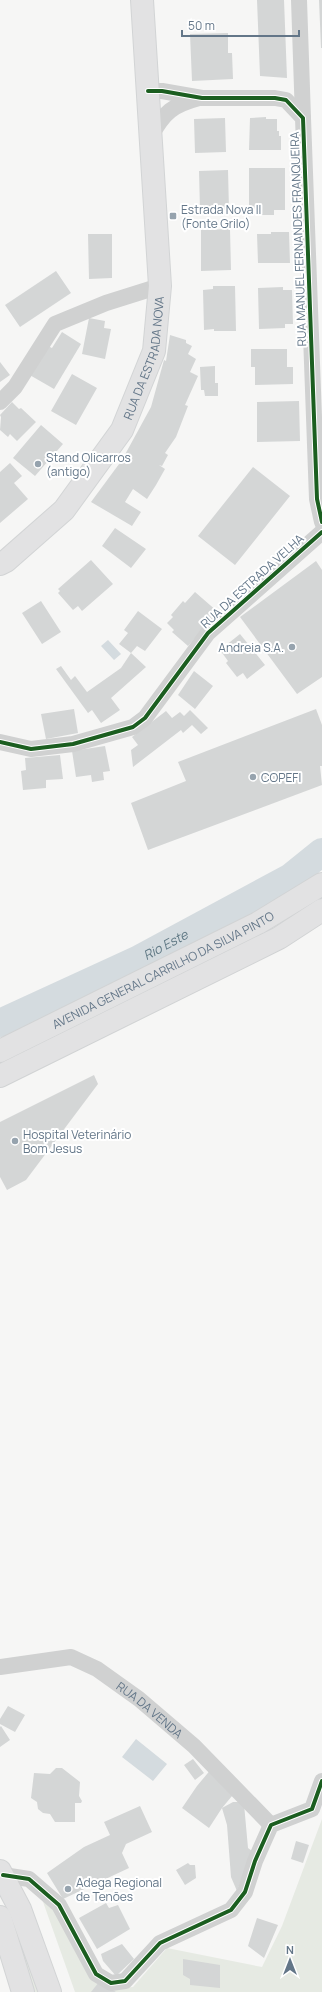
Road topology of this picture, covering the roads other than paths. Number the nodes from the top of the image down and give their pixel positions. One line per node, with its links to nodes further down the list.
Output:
1 (299, 0): 5 (street)
2 (141, 1): 3 (main road, RUA DA ESTRADA NOVA)
3 (149, 97): 4 (street, RUA MANUEL FERNANDES FRANQUEIRA); 6 (main road, RUA DA ESTRADA NOVA)
4 (202, 98): 5 (street, RUA MANUEL FERNANDES FRANQUEIRA); 6 (street, RUA MANUEL FERNANDES FRANQUEIRA)
5 (304, 118): 9 (street, RUA MANUEL FERNANDES FRANQUEIRA)
6 (151, 136): 7 (main road, RUA DA ESTRADA NOVA)
7 (160, 286): 8 (street); 11 (main road, RUA DA ESTRADA NOVA)
8 (0, 402)
9 (322, 522)
10 (322, 532): 12 (street, RUA DA ESTRADA VELHA)
11 (0, 564)
12 (0, 742)
13 (322, 884): 15 (main road, AVENIDA GENERAL CARRILHO DA SILVA PINTO)
14 (322, 910): 16 (main road, AVENIDA GENERAL CARRILHO DA SILVA PINTO)
15 (0, 1051)
16 (0, 1076)
17 (0, 1668): 19 (street, RUA DA VENDA)
18 (322, 1781): 19 (street)
19 (271, 1825): 20 (street)
20 (1, 1873): 23 (main road)
21 (2, 1928): 22 (main road)
22 (24, 1992)
23 (50, 1992)

